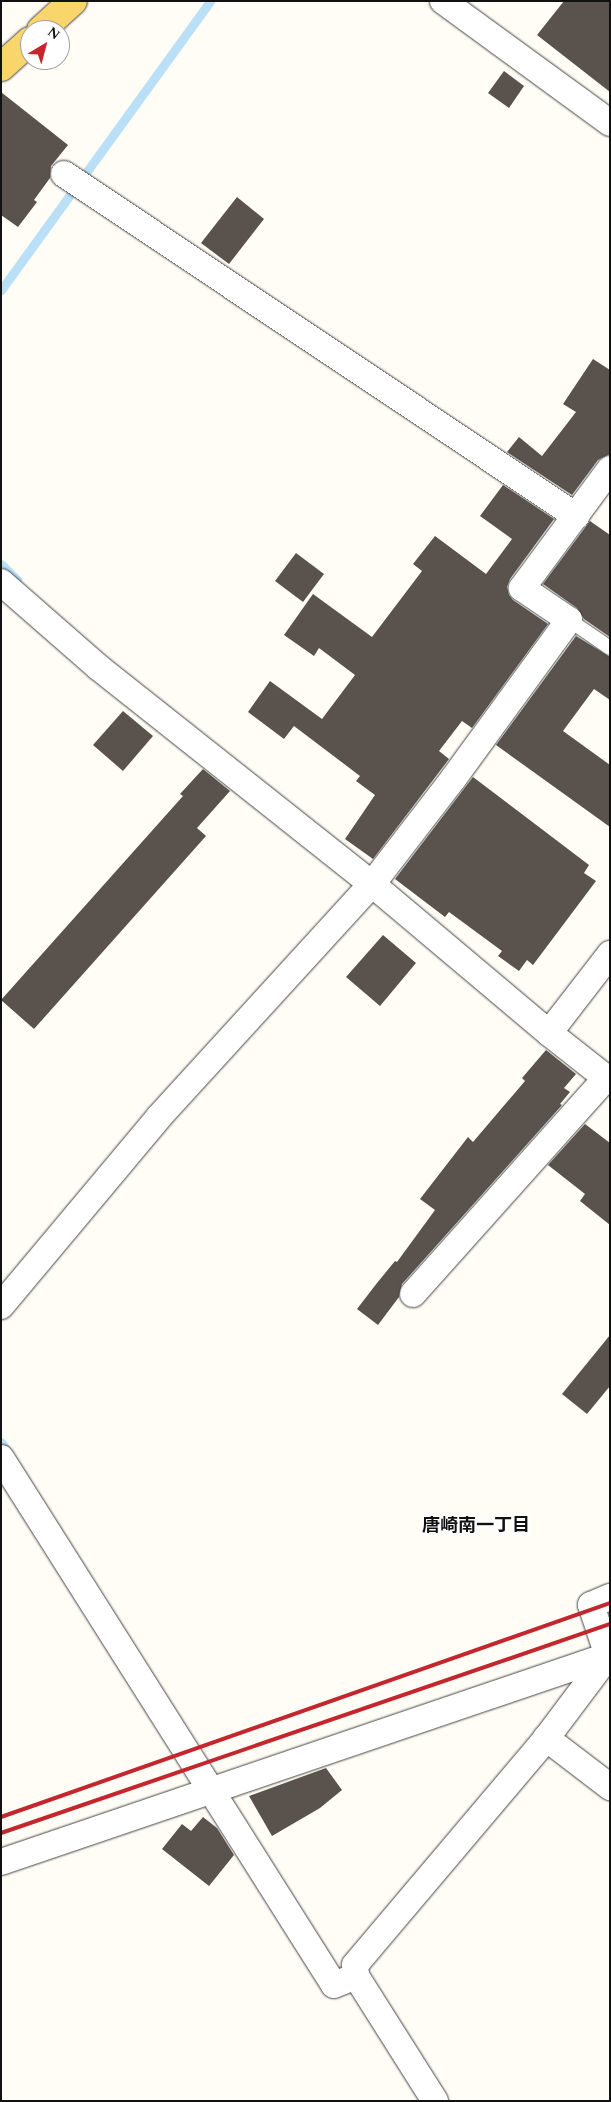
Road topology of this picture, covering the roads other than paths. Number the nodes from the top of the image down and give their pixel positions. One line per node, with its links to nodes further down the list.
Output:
1 (73, 1): 3 (main road)
2 (443, 1): 6 (street)
3 (53, 20)
4 (20, 49): 5 (main road)
5 (1, 67)
6 (610, 123)
7 (64, 174): 9 (street)
8 (610, 469): 9 (street)
9 (576, 516): 11 (street)
10 (1, 582): 13 (street)
11 (569, 620): 12 (lane); 13 (street)
12 (610, 648)
13 (372, 884): 15 (street); 18 (street)
14 (610, 954): 15 (street)
15 (549, 1033): 16 (street)
16 (608, 1079): 17 (street)
17 (413, 1294)
18 (1, 1306)
19 (1, 1458): 24 (street)
20 (610, 1597): 21 (street)
21 (609, 1655): 22 (street); 24 (street)
22 (546, 1738): 23 (street); 26 (street)
23 (610, 1787)
24 (211, 1792): 25 (street); 26 (street)
25 (1, 1862)
26 (356, 1976): 27 (street)
27 (435, 2101)

